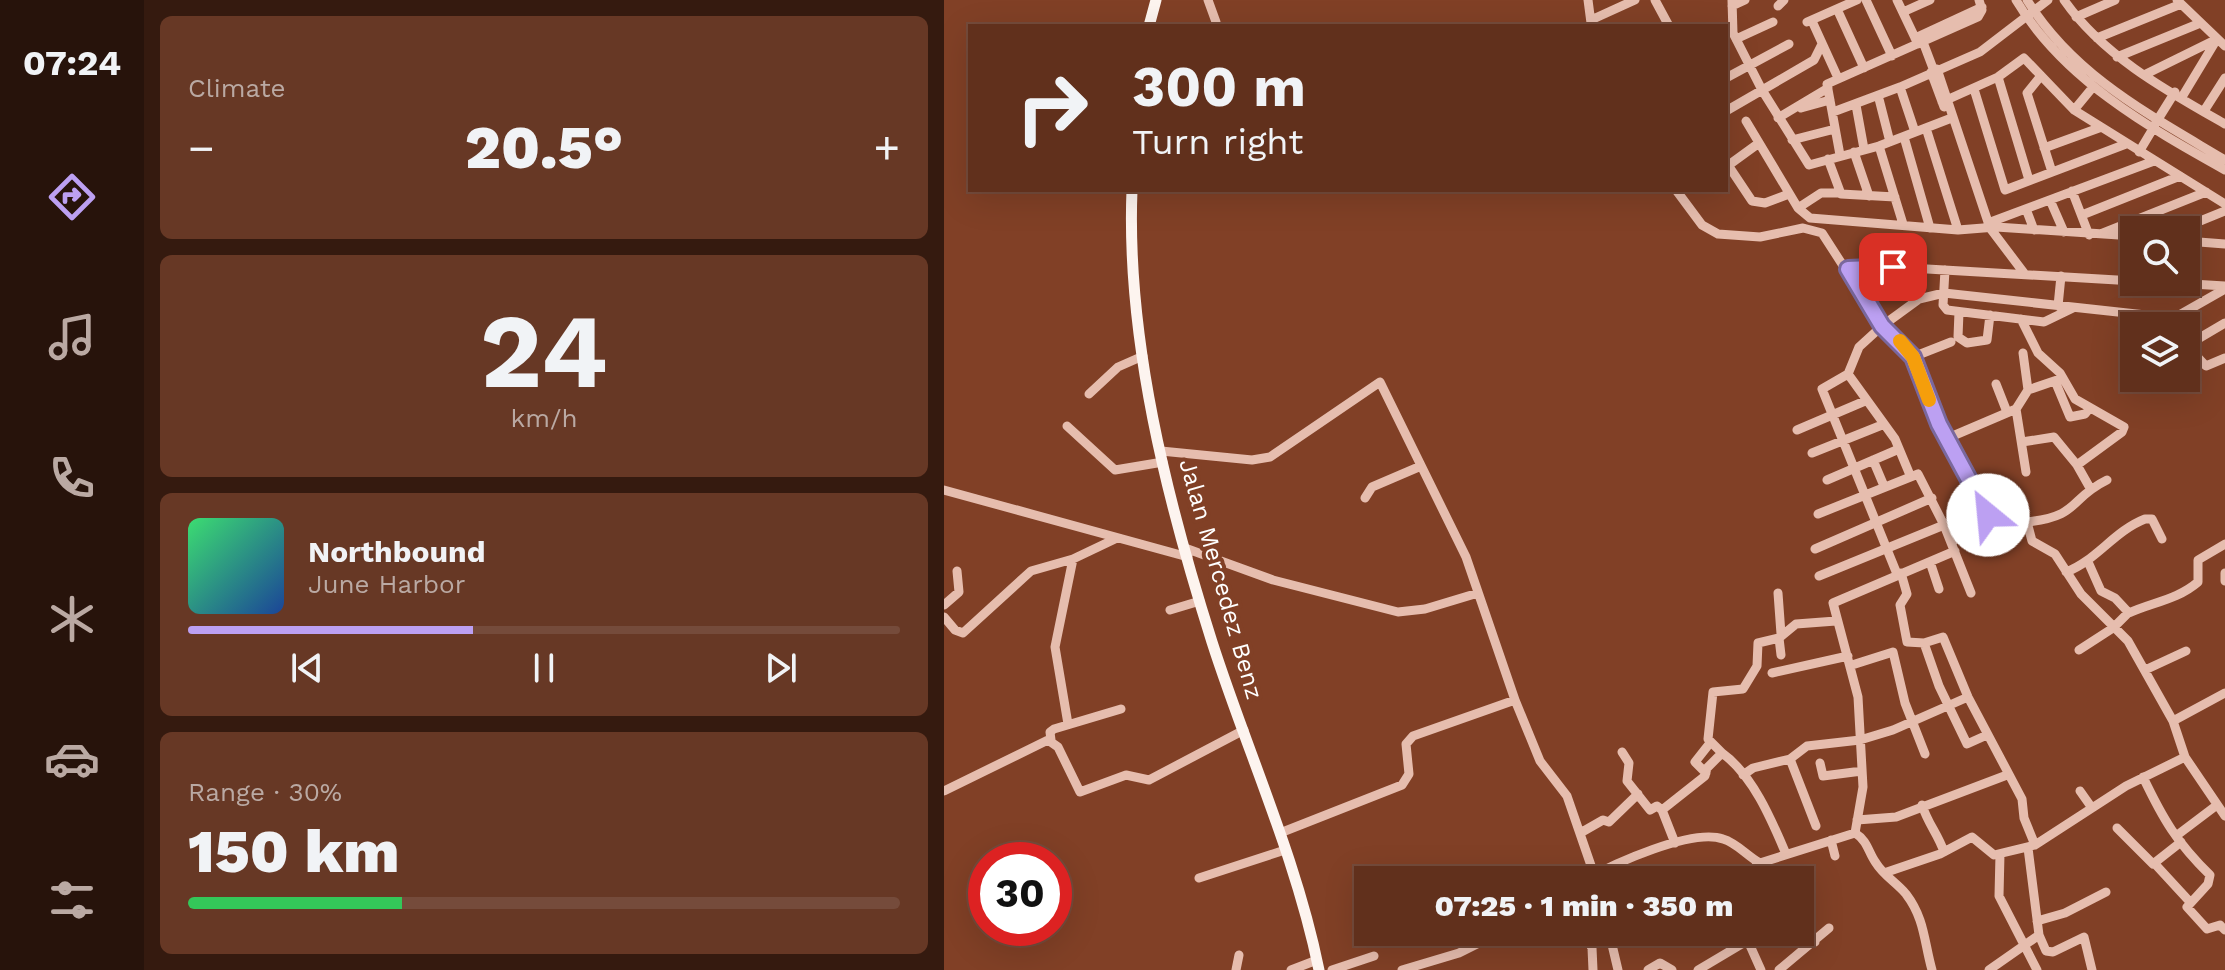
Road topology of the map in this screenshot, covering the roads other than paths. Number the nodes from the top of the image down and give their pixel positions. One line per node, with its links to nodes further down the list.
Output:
1 (1156, 0): 26 (main road)
2 (1208, 0): 23 (street)
3 (1588, 0): 25 (street)
4 (1635, 0): 25 (street)
5 (1655, 0): 27 (street)
6 (1745, 0): 17 (street)
7 (1857, 0): 19 (street)
8 (1866, 0): 35 (street)
9 (1897, 0): 20 (street)
10 (1930, 0): 20 (street)
11 (2016, 0): 21 (street)
12 (2027, 0): 21 (street)
13 (2048, 0): 21 (street)
14 (2064, 0): 22 (street)
15 (2115, 0): 22 (street)
16 (2179, 2): 28 (street); 29 (street)
17 (1732, 3): 30 (street)
18 (1980, 4): 31 (street)
19 (1837, 9): 34 (street); 38 (street)
20 (1903, 12): 31 (street)
21 (2029, 13): 39 (street); 47 (street); 65 (street)
22 (2076, 17): 29 (street)
23 (1216, 22)
24 (1773, 22): 30 (street)
25 (1591, 23)
26 (1150, 24)
27 (1668, 24)
28 (2198, 24): 32 (street); 36 (street)
29 (2097, 38): 36 (street)
30 (1736, 39): 37 (street)
31 (1919, 41): 35 (street); 39 (street)
32 (2221, 42): 40 (street); 52 (street)
33 (1789, 44): 37 (street)
34 (1822, 44): 44 (street); 50 (street)
35 (1892, 56): 38 (street)
36 (2117, 57): 40 (street)
37 (1749, 66): 41 (street); 50 (street)
38 (1864, 68): 44 (street)
39 (1934, 71): 46 (street); 54 (street)
40 (2146, 74): 52 (street)
41 (1728, 77)
42 (1998, 77): 43 (street); 49 (street); 89 (street)
43 (2040, 77): 57 (street); 77 (street)
44 (1838, 78): 48 (street)
45 (2225, 78): 59 (street)
46 (1900, 87): 51 (street); 69 (street)
47 (2093, 87): 57 (street); 65 (street)
48 (1828, 88): 53 (street); 58 (street)
49 (1974, 89): 54 (street); 89 (street)
50 (1762, 90): 56 (street); 61 (street)
51 (1878, 95): 55 (street); 72 (street)
52 (2179, 95): 59 (street); 65 (street)
53 (1830, 100): 58 (street); 60 (street)
54 (1945, 101): 62 (street); 108 (street)
55 (1856, 105): 60 (street); 78 (street)
56 (1728, 110)
57 (2074, 110): 67 (street)
58 (1790, 111): 61 (street)
59 (2204, 111): 64 (street)
60 (1833, 112): 68 (street)
61 (1778, 118): 71 (street)
62 (1949, 119): 66 (street); 108 (street)
63 (1746, 121): 73 (street)
64 (2225, 124)
65 (2155, 125): 76 (street); 79 (street)
66 (1926, 128): 69 (street); 110 (street)
67 (2099, 128): 74 (street); 77 (street)
68 (1835, 129): 71 (street); 80 (street)
69 (1915, 132): 70 (street)
70 (1904, 137): 72 (street); 109 (street)
71 (1792, 140): 81 (street)
72 (1890, 142): 75 (street)
73 (1759, 143): 84 (street); 96 (street)
74 (2126, 144): 79 (street); 87 (street)
75 (1879, 146): 78 (street); 98 (street)
76 (2194, 147): 82 (street); 86 (street)
77 (2044, 148): 87 (street)
78 (1859, 151): 80 (street); 97 (street)
79 (2139, 152): 83 (street)
80 (1840, 155): 81 (street)
81 (1828, 159): 95 (street)
82 (2225, 160)
83 (2154, 161): 88 (street); 90 (street)
84 (1728, 165)
85 (1728, 167): 96 (street)
86 (2225, 170)
87 (2052, 172): 89 (street)
88 (2180, 176): 94 (street); 105 (street)
89 (2029, 180)
90 (2072, 191): 100 (street); 105 (street)
91 (1132, 192): 136 (main road, Jalan Mercedez Benz)
92 (1678, 192): 99 (street)
93 (1694, 192): 99 (street)
94 (2206, 192): 101 (street); 113 (street)
95 (1839, 193): 97 (street); 102 (street)
96 (1789, 194): 102 (street)
97 (1869, 196): 98 (street)
98 (1895, 197): 107 (street)
99 (1685, 199): 117 (street)
100 (2050, 200): 103 (street); 112 (street)
101 (2225, 204)
102 (1798, 208): 107 (street)
103 (2026, 209): 108 (street); 111 (street)
104 (2225, 211): 106 (street)
105 (2082, 215): 113 (street)
106 (2200, 221)
107 (1903, 224): 109 (street)
108 (1987, 226): 110 (street); 111 (street); 119 (street)
109 (1930, 228): 110 (street)
110 (1958, 230)
111 (2034, 230): 112 (street)
112 (2064, 232): 113 (street)
113 (2094, 235): 114 (street)
114 (2120, 236)
115 (2200, 241): 116 (street)
116 (2223, 242)
117 (1848, 269): 118 (street); 133 (street)
118 (1945, 270): 119 (street); 124 (street)
119 (2024, 273): 120 (street)
120 (2061, 276): 121 (street); 125 (street)
121 (2120, 280)
122 (2200, 286): 123 (street)
123 (2225, 288): 128 (street)
124 (1944, 293): 125 (street); 127 (street); 133 (street)
125 (2058, 306): 126 (street)
126 (2073, 308): 129 (street); 131 (street)
127 (1959, 312): 130 (street); 130 (street)
128 (2183, 312)
129 (2120, 313)
130 (1990, 315): 131 (street)
131 (2021, 319): 140 (street)
132 (2225, 323): 138 (street)
133 (1882, 326): 137 (street); 139 (street)
134 (1951, 342): 137 (street)
135 (2023, 353): 142 (street)
136 (1143, 356): 143 (street); 156 (main road, Jalan Mercedez Benz)
137 (1913, 357): 151 (street)
138 (2225, 358)
139 (1848, 374): 144 (street); 147 (street)
140 (2059, 380): 142 (street); 145 (street); 145 (street)
141 (1996, 384): 146 (street)
142 (2028, 390): 146 (street)
143 (1089, 394)
144 (1865, 401): 147 (street); 148 (street)
145 (2089, 409): 158 (street)
146 (2012, 410): 151 (street); 153 (street)
147 (1833, 415): 150 (street); 152 (street)
148 (1882, 425): 152 (street); 154 (street)
149 (1067, 426): 156 (street)
150 (1797, 430)
151 (1948, 438): 172 (street)
152 (1843, 442): 155 (street); 160 (street)
153 (2022, 442): 158 (street); 161 (street)
154 (1899, 449): 157 (street); 162 (street)
155 (1812, 453)
156 (1162, 456): 159 (street); 182 (main road, Jalan Mercedez Benz)
157 (1873, 460): 160 (street); 165 (street)
158 (2077, 465): 166 (street)
159 (1421, 466): 169 (street); 193 (street)
160 (1854, 468): 163 (street); 168 (street)
161 (2026, 472)
162 (1910, 475): 165 (street); 170 (street)
163 (1827, 480)
164 (2107, 480): 166 (street)
165 (1884, 486): 168 (street)
166 (2090, 488): 174 (street)
167 (944, 490): 176 (street)
168 (1865, 495): 171 (street); 173 (street)
169 (1365, 498)
170 (1932, 498): 173 (street); 175 (street)
171 (1818, 514)
172 (1990, 518): 174 (street); 179 (street)
173 (1876, 521): 180 (street); 181 (street)
174 (2027, 522): 187 (street)
175 (1944, 525): 179 (street); 180 (street)
176 (1115, 539): 182 (street); 183 (street)
177 (2162, 539): 185 (street)
178 (2225, 544): 199 (street)
179 (1954, 547): 184 (street); 195 (street)
180 (1886, 548): 189 (street); 190 (street)
181 (1815, 549)
182 (1187, 552): 193 (street); 196 (main road, Jalan Mercedez Benz)
183 (1073, 559): 200 (street); 218 (street)
184 (1930, 562): 189 (street); 192 (street)
185 (2089, 564): 187 (street); 199 (street)
186 (957, 571): 197 (street)
187 (2066, 572): 202 (street)
188 (2225, 573): 191 (street)
189 (1899, 574): 201 (street); 204 (street)
190 (1819, 576)
191 (2225, 581)
192 (1939, 589)
193 (1478, 593): 213 (street)
194 (1778, 593): 203 (street)
195 (1971, 593)
196 (1200, 601): 198 (street); 219 (main road, Jalan Mercedez Benz)
197 (944, 605)
198 (1170, 610)
199 (2128, 613): 202 (street)
200 (944, 617)
201 (1836, 621): 203 (street); 208 (street)
202 (2113, 628): 205 (street); 209 (street)
203 (1780, 636): 207 (street); 223 (street)
204 (1924, 643): 212 (street); 214 (street)
205 (2079, 650)
206 (2186, 651): 209 (street)
207 (1781, 655)
208 (1850, 661): 210 (street); 217 (street); 222 (street)
209 (2145, 670): 216 (street)
210 (1772, 673)
211 (2225, 693): 216 (street)
212 (1968, 697): 214 (street); 220 (street)
213 (1515, 700): 246 (street); 247 (street)
214 (1948, 707): 217 (street); 220 (street)
215 (1121, 709): 218 (street)
216 (2173, 721): 227 (street)
217 (1912, 722): 222 (street); 226 (street)
218 (1068, 724): 221 (street)
219 (1244, 730): 221 (street); 247 (main road, Jalan Mercedez Benz)
220 (1987, 735): 233 (street)
221 (1051, 740): 235 (street)
222 (1860, 740): 228 (street); 230 (street)
223 (1710, 743): 225 (street); 231 (street)
224 (1622, 752): 237 (street)
225 (1722, 753): 231 (street); 232 (street)
226 (1925, 754)
227 (2185, 757): 234 (street); 239 (street)
228 (1790, 759): 232 (street); 244 (street)
229 (1820, 763): 230 (street)
230 (1862, 771): 243 (street)
231 (1706, 773): 241 (street)
232 (1743, 775): 255 (street)
233 (2007, 775): 238 (street); 252 (street)
234 (2143, 777): 240 (street); 249 (street)
235 (944, 791)
236 (2080, 791): 240 (street)
237 (1638, 794): 241 (street); 246 (street)
238 (1922, 805): 243 (street); 254 (street)
239 (2217, 805): 242 (street); 249 (street)
240 (2092, 808): 252 (street)
241 (1662, 810): 251 (street)
242 (2225, 816)
243 (1857, 820): 248 (street)
244 (1816, 826)
245 (2117, 828): 259 (street)
246 (1582, 832): 260 (street)
247 (1280, 833): 253 (main road, Jalan Mercedez Benz)
248 (1855, 833): 250 (street); 263 (street)
249 (2178, 839): 259 (street); 266 (street)
250 (1831, 840): 255 (street); 257 (street)
251 (1675, 843): 258 (street); 261 (street)
252 (2032, 846): 256 (street); 267 (street)
253 (1285, 850): 264 (street); 280 (main road, Jalan Mercedez Benz)
254 (1944, 852): 256 (street); 263 (street)
255 (1786, 854): 258 (street)
256 (2000, 854): 272 (street)
257 (1835, 856)
258 (1759, 864): 262 (street)
259 (2155, 864): 266 (street)
260 (1593, 866)
261 (1622, 866)
262 (1756, 866)
263 (1887, 872): 292 (street)
264 (1199, 878)
265 (2106, 892): 267 (street)
266 (2190, 902): 269 (street)
267 (2037, 921): 270 (street)
268 (1829, 928): 271 (street)
269 (2225, 930)
270 (2039, 935): 272 (street); 295 (street)
271 (1815, 942): 291 (street)
272 (2024, 944): 293 (street); 294 (street)
273 (1473, 946): 284 (street)
274 (1591, 946): 285 (street)
275 (1612, 946): 286 (street)
276 (1739, 946): 289 (street)
277 (1750, 946): 290 (street)
278 (1239, 955): 281 (street)
279 (1374, 956): 283 (street)
280 (1318, 965): 282 (street)
281 (1236, 970)
282 (1291, 970)
283 (1332, 970)
284 (1402, 970)
285 (1593, 970)
286 (1618, 970)
287 (1648, 970): 288 (street)
288 (1672, 970)
289 (1698, 970)
290 (1761, 970)
291 (1779, 970)
292 (1932, 970)
293 (1989, 970)
294 (2037, 970)
295 (2092, 970)

